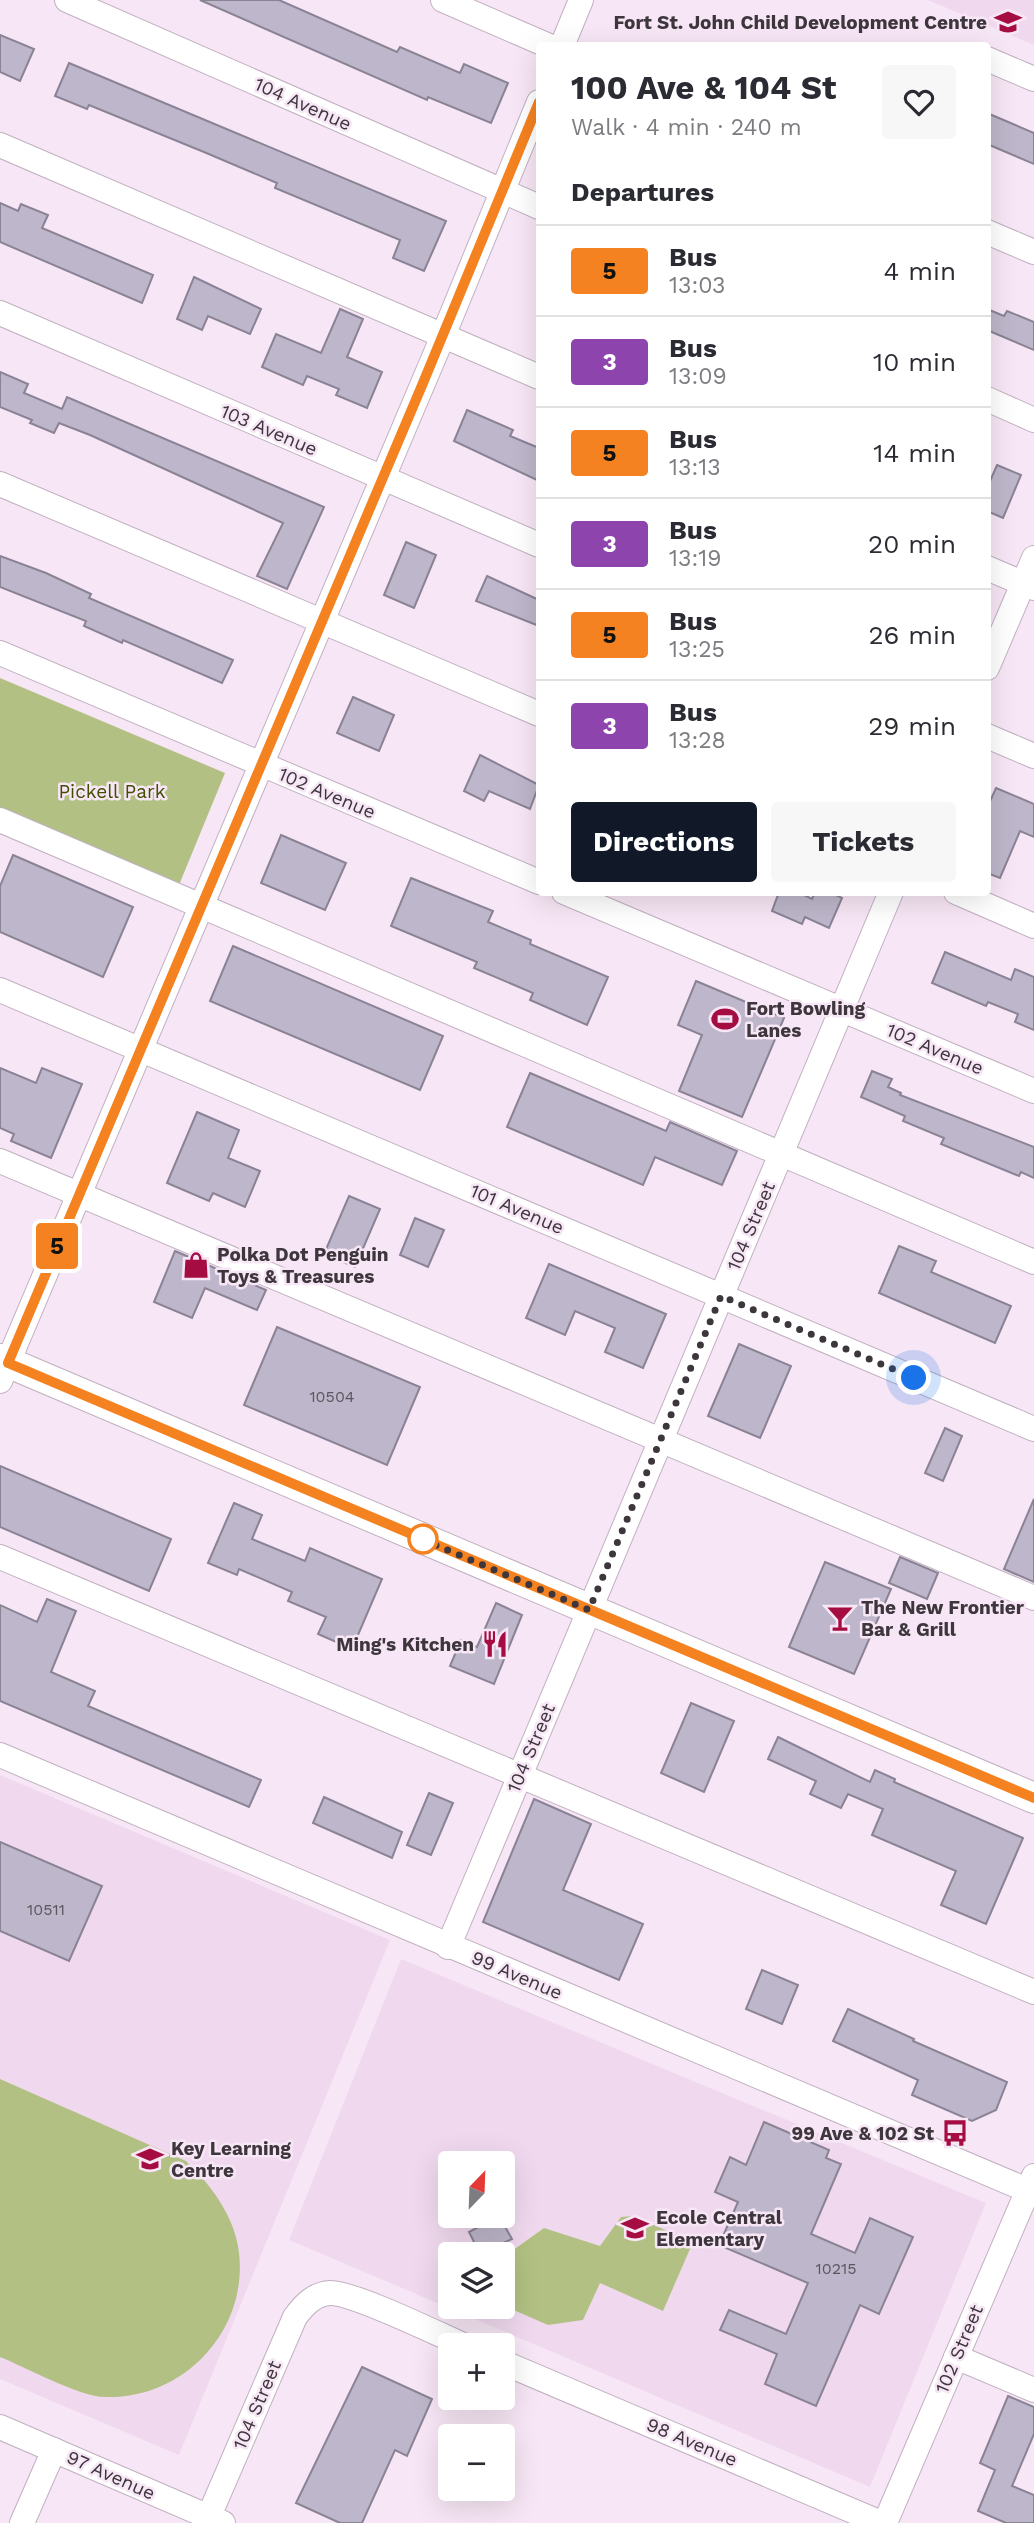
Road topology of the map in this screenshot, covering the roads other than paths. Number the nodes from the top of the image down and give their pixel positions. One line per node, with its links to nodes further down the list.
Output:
1 (67, 0): 10 (street, 104 Avenue)
2 (443, 0): 4 (street)
3 (581, 0): 5 (street)
4 (540, 42)
5 (564, 42)
6 (991, 61): 7 (street)
7 (1034, 79)
8 (536, 109): 10 (street)
9 (0, 145): 15 (street)
10 (502, 192): 11 (street, 104 Avenue); 15 (street)
11 (536, 206)
12 (991, 234): 13 (street)
13 (1034, 252)
14 (0, 313): 19 (street, 103 Avenue)
15 (443, 336): 16 (street); 19 (street)
16 (536, 376)
17 (991, 401): 18 (street)
18 (1034, 420)
19 (383, 479): 21 (street, 103 Avenue); 25 (street)
20 (0, 484): 25 (street)
21 (536, 544)
22 (1034, 558): 24 (street)
23 (991, 570): 24 (street)
24 (1029, 586): 27 (street)
25 (323, 621): 28 (street); 31 (street)
26 (0, 653): 31 (street, 102 Avenue)
27 (991, 660)
28 (536, 712)
29 (991, 738): 30 (street)
30 (1034, 756)
31 (260, 764): 33 (street, 102 Avenue); 37 (street)
32 (0, 820): 37 (street)
33 (536, 881)
34 (574, 896): 40 (street, 102 Avenue)
35 (889, 896): 40 (street, 104 Street)
36 (965, 896): 38 (street)
37 (200, 905): 41 (street); 43 (street)
38 (1034, 926)
39 (0, 990): 41 (street, 101 Avenue)
40 (842, 1009): 42 (street, 102 Avenue); 43 (street, 104 Street)
41 (140, 1049): 45 (street); 47 (street, 101 Avenue)
42 (1034, 1091)
43 (781, 1154): 46 (street); 47 (street, 104 Street)
44 (0, 1161): 45 (street)
45 (78, 1195): 48 (street); 50 (street)
46 (1034, 1262)
47 (721, 1296): 49 (street, 101 Avenue); 50 (street, 104 Street)
48 (3, 1368): 53 (main road)
49 (1034, 1429)
50 (660, 1439): 52 (street); 53 (street, 104 Street)
51 (0, 1558): 55 (street)
52 (1034, 1598)
53 (589, 1610): 55 (street, 104 Street); 56 (main road)
54 (0, 1755): 57 (street, 99 Avenue)
55 (518, 1778): 57 (street, 104 Street); 58 (street)
56 (1034, 1798)
57 (449, 1947): 59 (street, 99 Avenue)
58 (1034, 1992)
59 (1032, 2187): 61 (street, 102 Street)
60 (438, 2334): 66 (street, 104 Street)
61 (956, 2357): 63 (street); 68 (street, 102 Street)
62 (515, 2367): 68 (street, 98 Avenue)
63 (1034, 2390)
64 (0, 2427): 65 (street, 97 Avenue)
65 (54, 2450): 66 (street, 97 Avenue); 67 (street)
66 (213, 2521)
67 (22, 2523)
68 (883, 2523)

